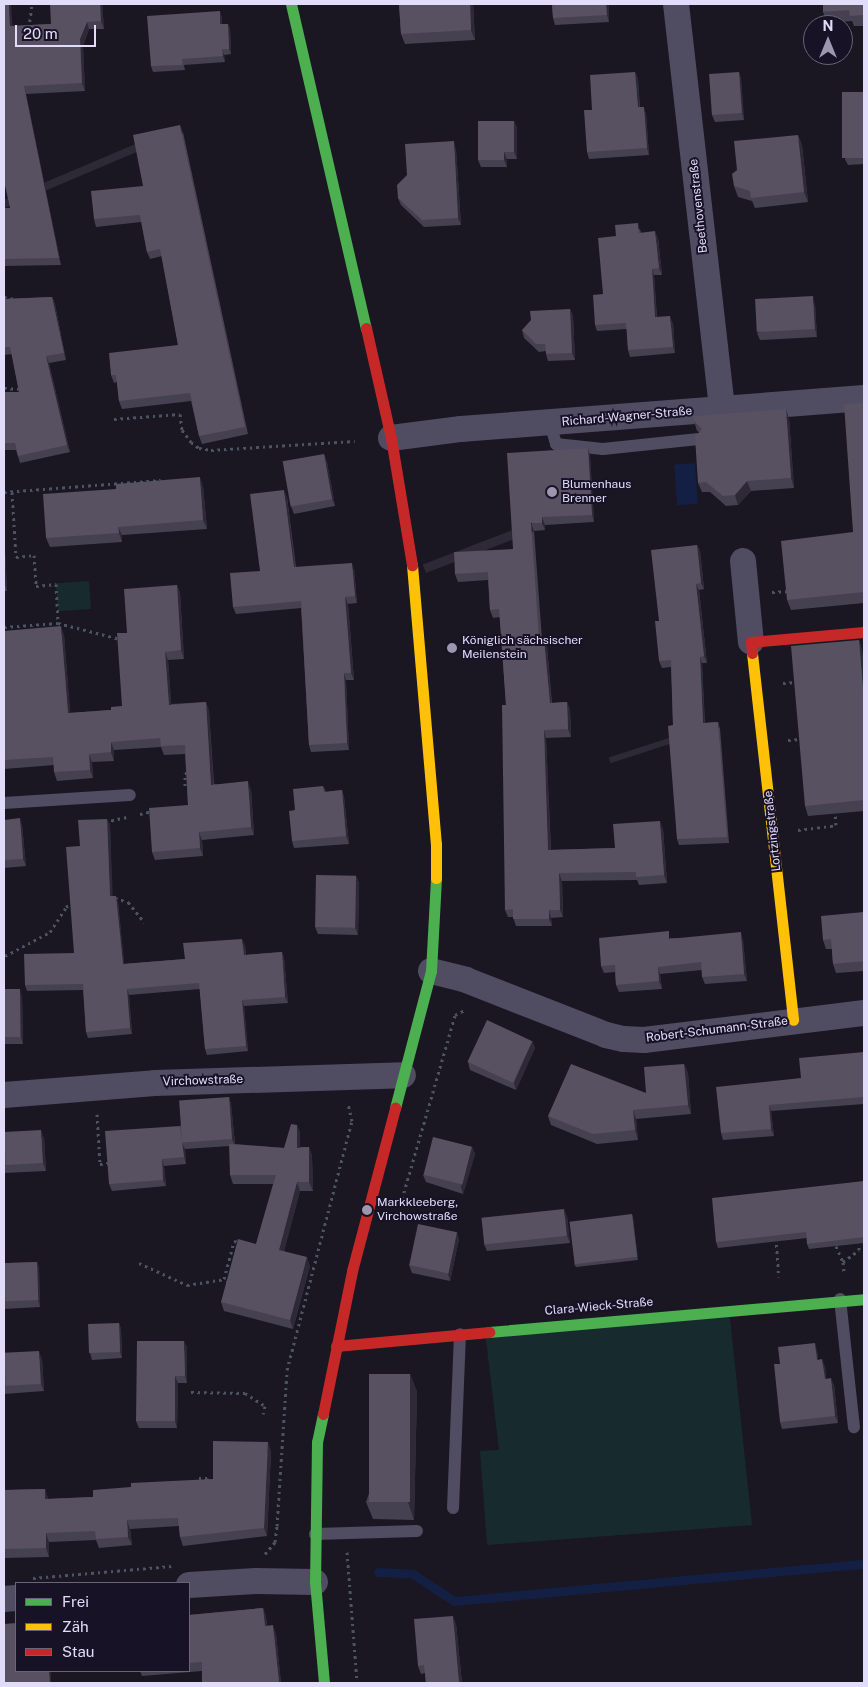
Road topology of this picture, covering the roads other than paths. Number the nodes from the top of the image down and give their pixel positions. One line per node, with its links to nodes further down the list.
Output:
1 (290, 4): 6 (main road)
2 (676, 4): 4 (street, Beethovenstraße)
3 (864, 398): 4 (street, Richard-Wagner-Straße)
4 (722, 409): 5 (street, Richard-Wagner-Straße)
5 (550, 423): 6 (street, Richard-Wagner-Straße); 7 (lane)
6 (391, 438): 13 (main road)
7 (698, 439)
8 (743, 561): 10 (street, Lortzingstraße)
9 (864, 632): 10 (main road)
10 (751, 642): 15 (main road, Lortzingstraße)
11 (130, 795): 12 (lane)
12 (4, 803)
13 (431, 971): 15 (street, Robert-Schumann-Straße); 16 (main road)
14 (864, 1013): 15 (street, Robert-Schumann-Straße)
15 (793, 1020)
16 (404, 1075): 17 (street, Virchowstraße); 21 (main road)
17 (4, 1094)
18 (840, 1299): 19 (main road, Clara-Wieck-Straße); 20 (main road, Clara-Wieck-Straße); 22 (lane)
19 (864, 1299)
20 (460, 1334): 21 (main road, Clara-Wieck-Straße); 23 (lane)
21 (336, 1346): 25 (main road)
22 (854, 1427)
23 (453, 1508)
24 (417, 1531): 25 (lane)
25 (315, 1534): 27 (main road)
26 (181, 1575): 27 (street)
27 (315, 1582): 30 (main road)
28 (15, 1592): 29 (street)
29 (4, 1598)
30 (324, 1683)

